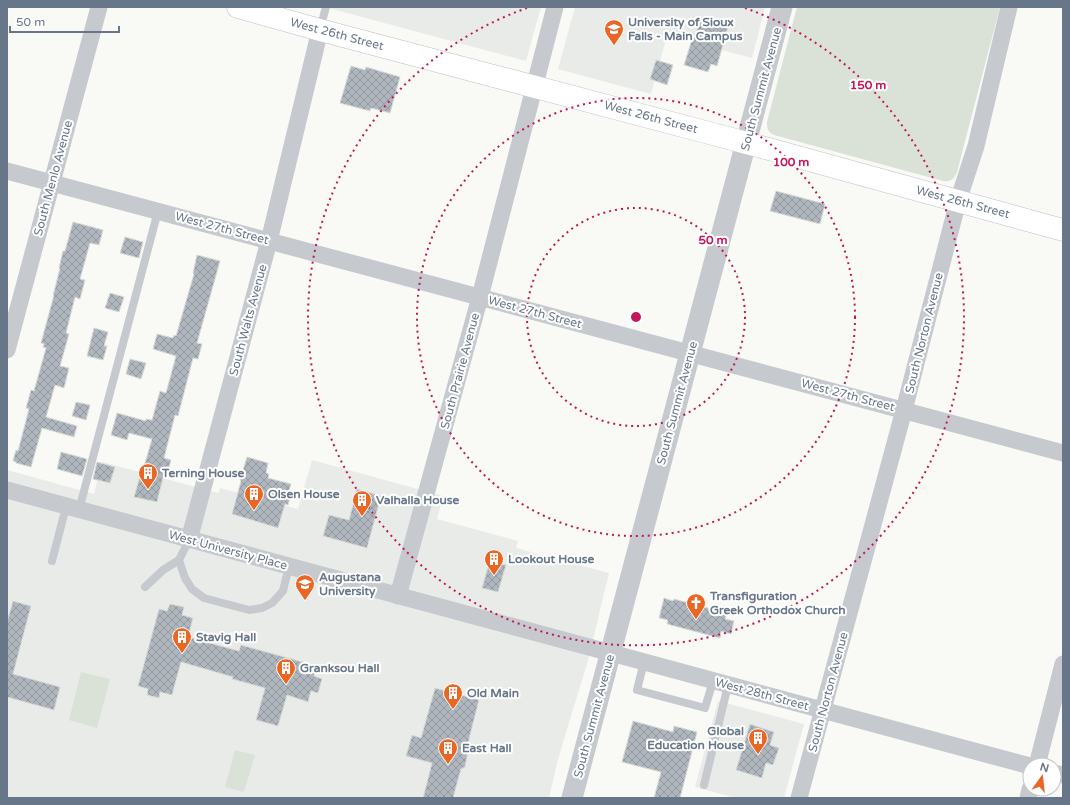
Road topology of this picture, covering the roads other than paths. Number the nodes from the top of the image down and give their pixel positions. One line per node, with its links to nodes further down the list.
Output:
1 (99, 7): 11 (street, South Menlo Avenue)
2 (238, 7): 7 (main road, West 26th Street)
3 (326, 7): 7 (lane)
4 (555, 7): 8 (street, South Prairie Avenue)
5 (782, 7): 9 (street, South Summit Avenue)
6 (1009, 7): 12 (street, South Norton Avenue)
7 (320, 30): 8 (main road, West 26th Street); 15 (street, South Walts Avenue)
8 (535, 87): 9 (main road, West 26th Street); 16 (street, South Prairie Avenue)
9 (746, 143): 12 (main road, West 26th Street); 18 (street, South Summit Avenue)
10 (7, 171): 11 (street, West 27th Street)
11 (52, 183): 13 (street, West 27th Street); 17 (street, South Menlo Avenue)
12 (958, 201): 14 (main road, West 26th Street); 19 (street, South Norton Avenue)
13 (158, 211): 15 (street, West 27th Street); 22 (lane)
14 (1063, 230)
15 (270, 241): 16 (street, West 27th Street); 23 (street, South Walts Avenue)
16 (480, 297): 18 (street, West 27th Street); 28 (street, South Prairie Avenue)
17 (7, 350)
18 (690, 353): 19 (street, West 27th Street); 29 (street, South Summit Avenue)
19 (904, 410): 20 (street, West 27th Street); 33 (street, South Norton Avenue)
20 (1063, 453)
21 (7, 490): 22 (street, West University Place)
22 (73, 508): 23 (street, West University Place); 25 (lane)
23 (189, 540): 24 (lane); 26 (street, West University Place)
24 (179, 560): 26 (lane); 27 (lane)
25 (52, 561)
26 (289, 566): 28 (street, West University Place)
27 (145, 587)
28 (398, 596): 29 (street, West University Place)
29 (610, 653): 30 (street, West 28th Street); 37 (street, South Summit Avenue)
30 (644, 662): 32 (street, West 28th Street); 32 (lane)
31 (1063, 664): 34 (street)
32 (720, 683): 33 (street, West 28th Street); 36 (lane)
33 (822, 710): 35 (street, West 28th Street); 38 (street, South Norton Avenue)
34 (1039, 757)
35 (1022, 764)
36 (704, 785)
37 (572, 798)
38 (799, 798)

